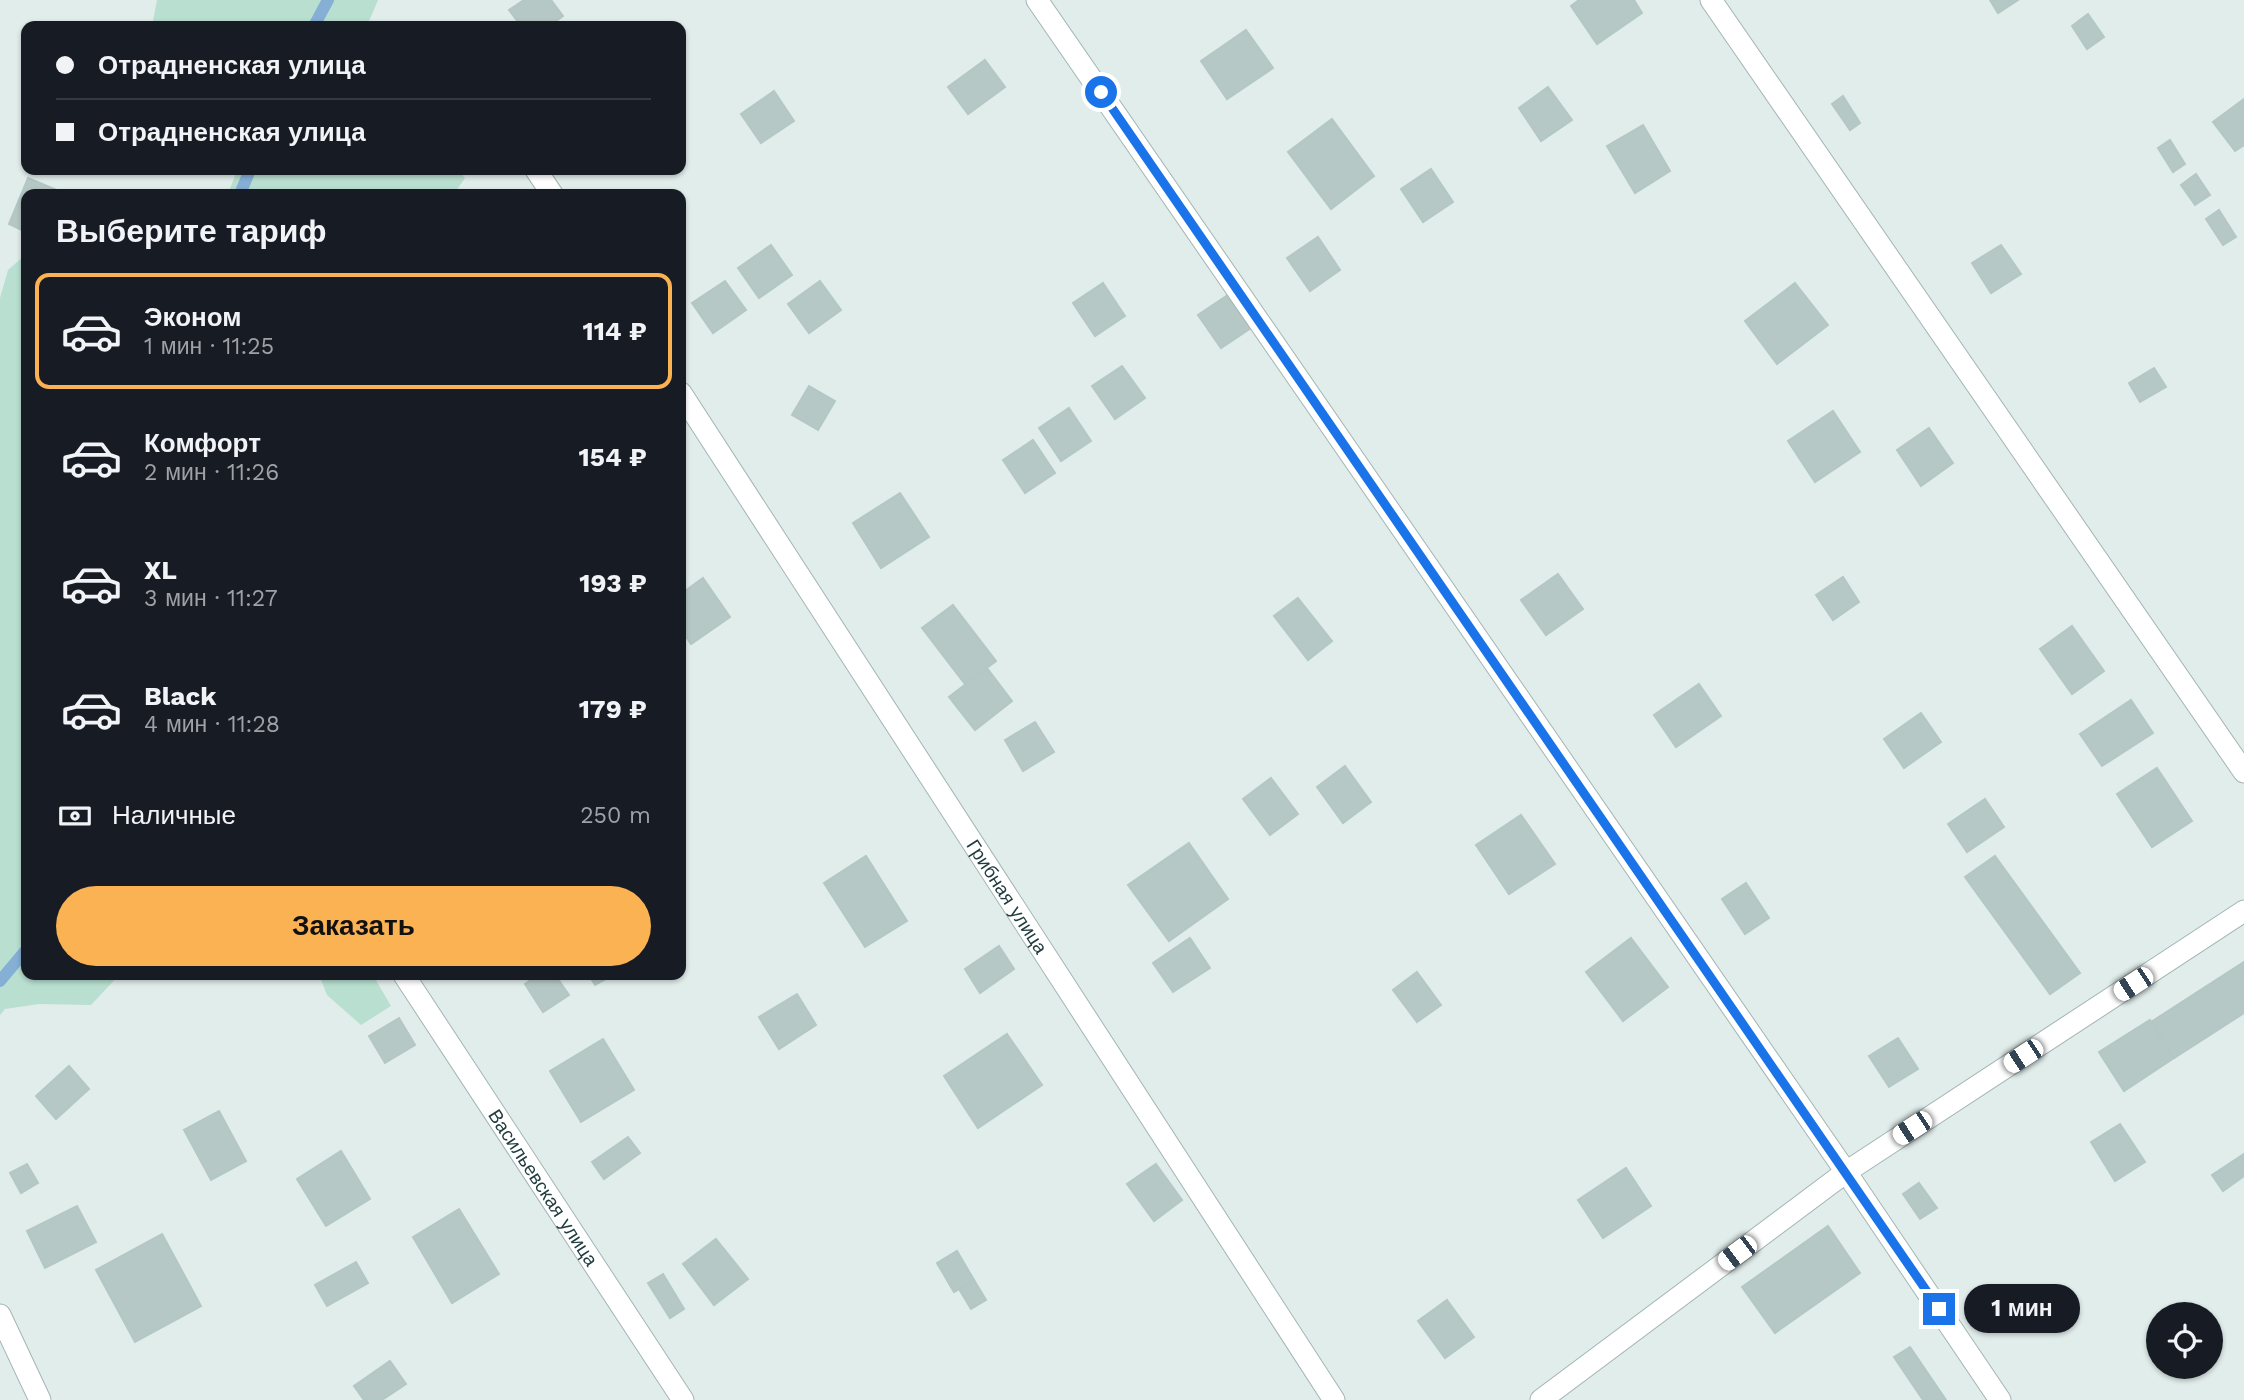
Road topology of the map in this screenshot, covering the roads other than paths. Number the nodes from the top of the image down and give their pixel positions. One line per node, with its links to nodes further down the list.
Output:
1 (1037, 0): 7 (street)
2 (1711, 0): 4 (street)
3 (686, 401): 11 (street, Грибная улица)
4 (2244, 772)
5 (2244, 911): 7 (street)
6 (407, 980): 10 (street, Васильевская улица)
7 (1846, 1172): 12 (street); 13 (street)
8 (0, 1315): 9 (street)
9 (40, 1400)
10 (683, 1400)
11 (1334, 1400)
12 (1541, 1400)
13 (2000, 1400)

